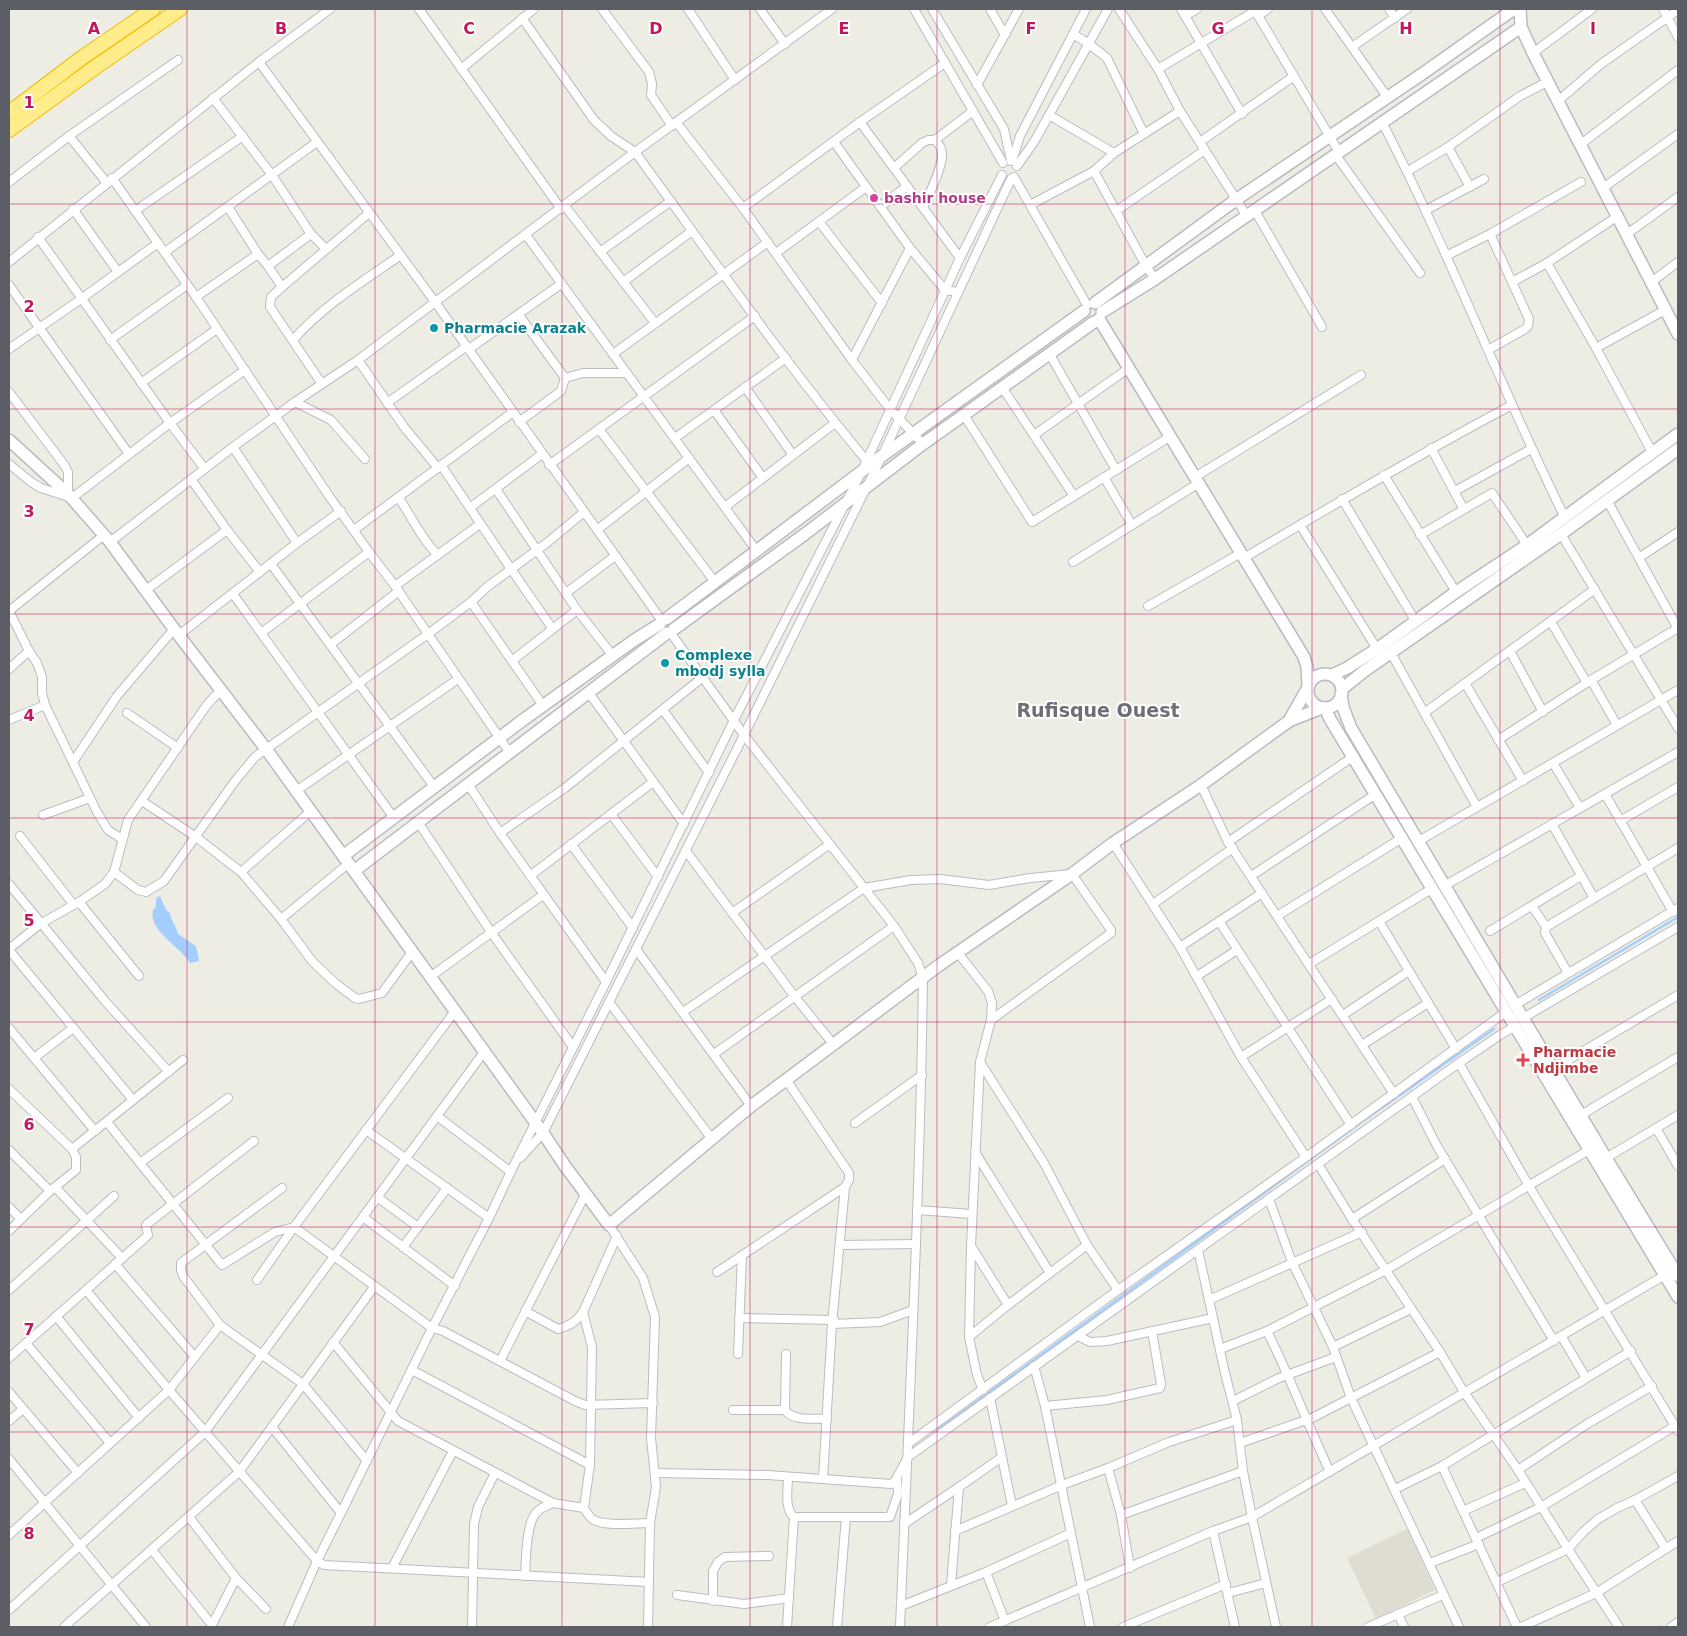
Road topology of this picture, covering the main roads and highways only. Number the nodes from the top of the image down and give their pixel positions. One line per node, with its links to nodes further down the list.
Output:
1 (153, 9): 3 (highway)
2 (180, 9): 4 (highway)
3 (9, 113)
4 (9, 130)

